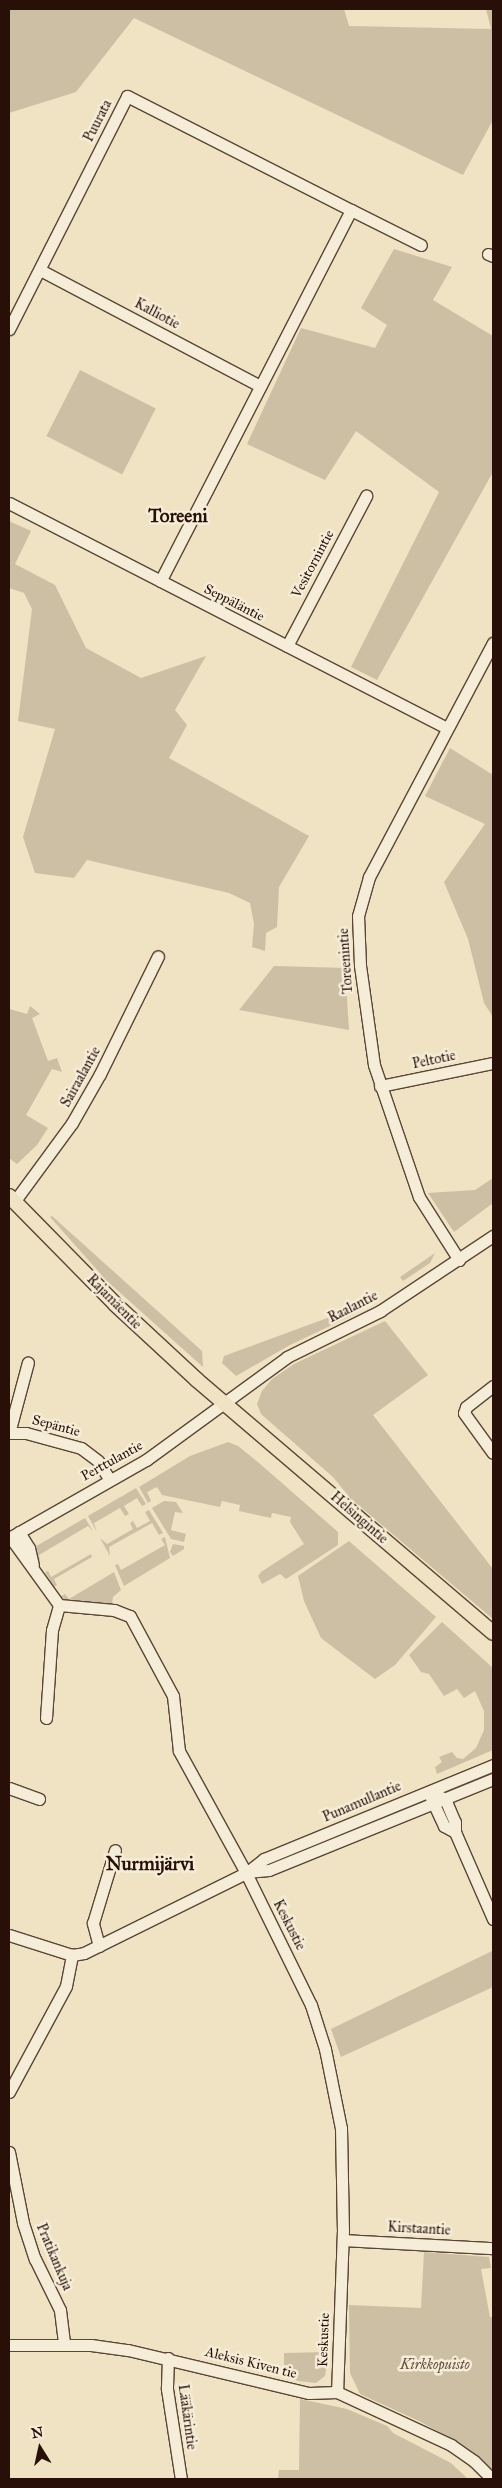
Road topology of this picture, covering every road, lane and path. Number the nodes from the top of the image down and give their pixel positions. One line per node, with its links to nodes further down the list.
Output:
1 (351, 210): 2 (street, Puurata); 3 (street, Puurata); 5 (street)
2 (421, 245)
3 (40, 270): 4 (street, Puurata); 5 (street, Kalliotie)
4 (9, 329)
5 (260, 386): 8 (street)
6 (366, 496): 10 (street, Vesitornintie)
7 (9, 503): 8 (street, Seppäläntie)
8 (160, 581): 10 (street, Seppäläntie)
9 (493, 643): 11 (street, Toreenintie)
10 (287, 646): 11 (street, Seppäläntie)
11 (447, 728): 14 (street, Toreenintie)
12 (158, 956): 15 (street, Sairaalantie)
13 (493, 1063): 14 (street, Peltotie)
14 (380, 1086): 17 (street, Toreenintie)
15 (12, 1199): 20 (main road, Rajamäentie)
16 (493, 1236): 17 (street, Raalantie)
17 (458, 1260): 20 (street, Raalantie)
18 (28, 1362): 21 (street)
19 (493, 1386): 22 (street)
20 (224, 1402): 23 (street, Perttulantie); 26 (main road, Helsingintie)
21 (9, 1433): 23 (street, Sepäntie)
22 (493, 1453)
23 (110, 1480): 24 (street, Perttulantie)
24 (13, 1536): 25 (street)
25 (59, 1605): 27 (street); 37 (street, Keskustie)
26 (493, 1633)
27 (46, 1718)
28 (493, 1764): 31 (street, Punamullantie)
29 (493, 1779): 33 (street, Punamullantie)
30 (9, 1788): 32 (street)
31 (428, 1792): 33 (street); 34 (street); 37 (street, Punamullantie)
32 (39, 1799)
33 (445, 1799): 34 (street, Punamullantie); 35 (street)
34 (433, 1803): 35 (street); 37 (street, Punamullantie)
35 (454, 1832): 38 (street)
36 (115, 1850): 40 (street)
37 (246, 1872): 40 (street, Punamullantie); 44 (street, Keskustie)
38 (493, 1919)
39 (9, 1935): 41 (street)
40 (99, 1946): 41 (street, Punamullantie)
41 (72, 1955): 42 (street)
42 (9, 2092)
43 (9, 2152): 46 (street, Pratikankuja)
44 (343, 2240): 45 (street, Kirstaantie); 49 (street, Keskustie)
45 (493, 2248)
46 (64, 2344): 47 (street, Aleksis Kiven tie); 48 (street, Aleksis Kiven tie)
47 (9, 2345)
48 (168, 2358): 49 (street, Aleksis Kiven tie); 50 (street, Lääkärintie)
49 (337, 2392): 51 (street, Aleksis Kiven tie)
50 (181, 2479)
51 (492, 2479)

